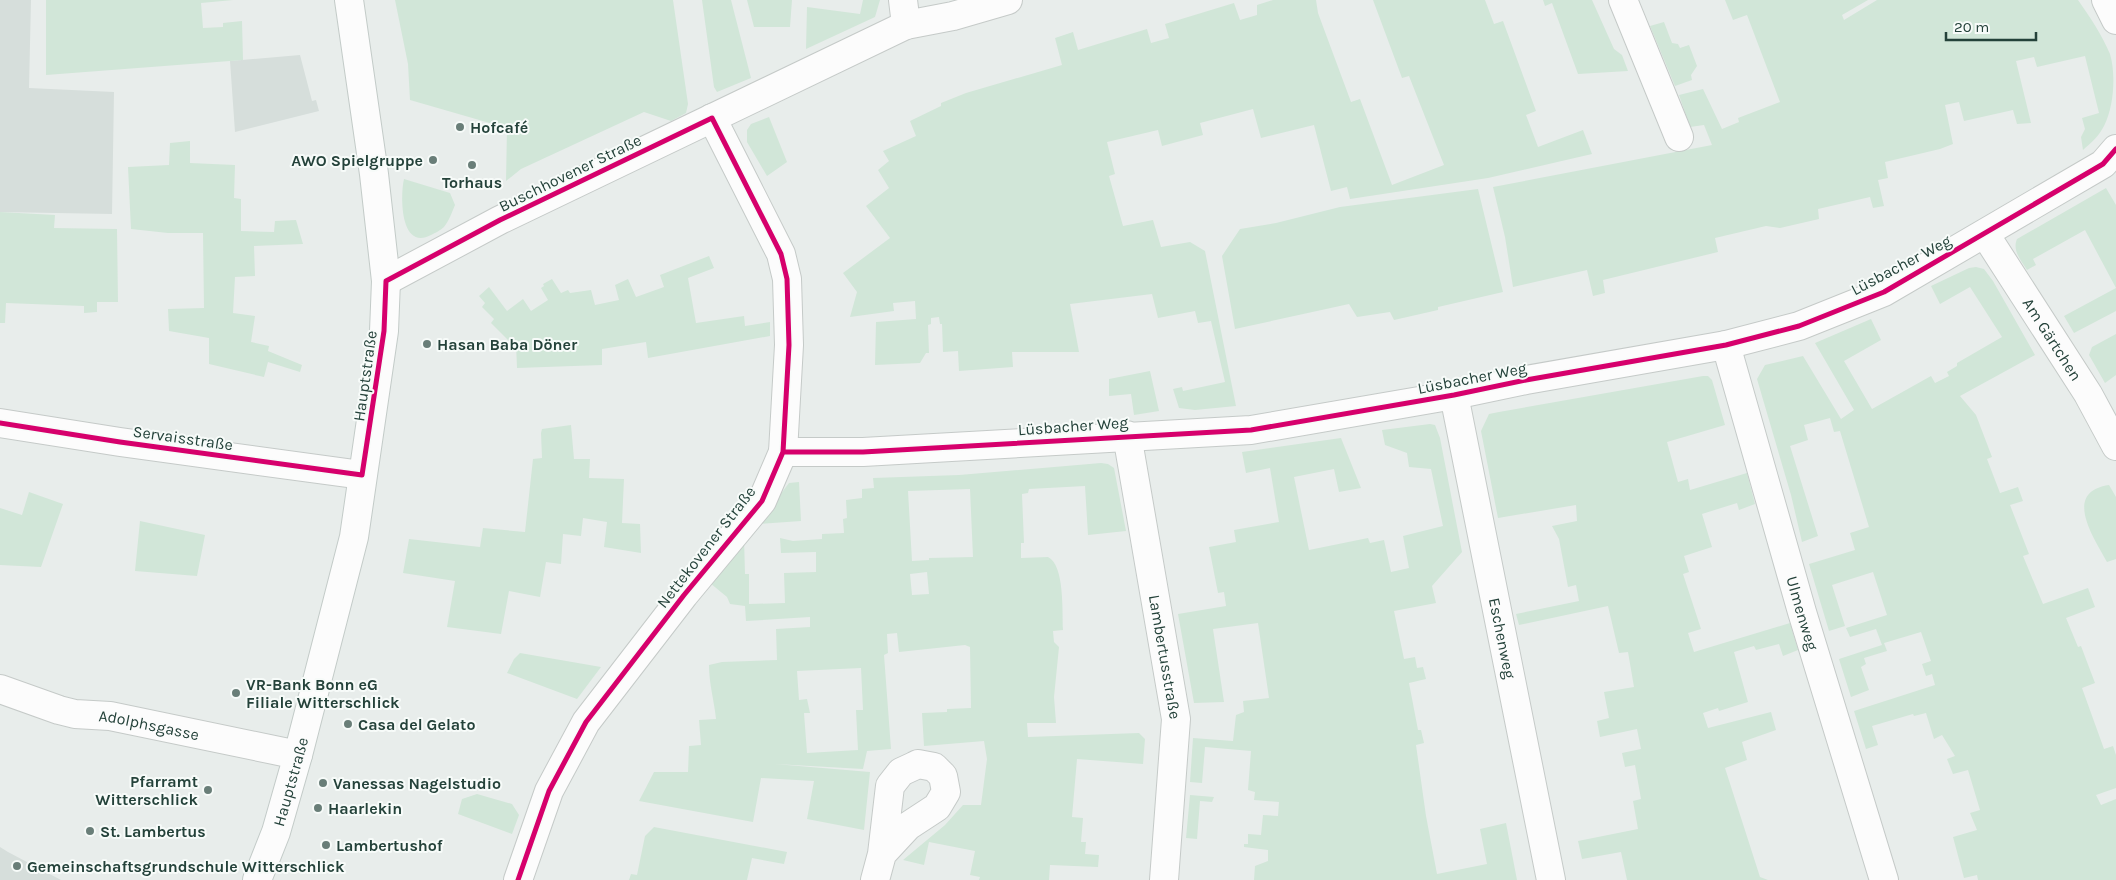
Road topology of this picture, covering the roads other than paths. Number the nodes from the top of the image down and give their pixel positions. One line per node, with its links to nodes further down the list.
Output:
1 (349, 0): 11 (street, Hauptstraße)
2 (1008, 0): 5 (street, Buschhovener Straße)
3 (1623, 0): 8 (street)
4 (2106, 0): 6 (street)
5 (904, 13): 7 (street, Buschhovener Straße)
6 (2116, 20)
7 (712, 118): 11 (street, Buschhovener Straße); 17 (street, Nettekovener Straße)
8 (1679, 137)
9 (2116, 149): 10 (street, Lüsbacher Weg)
10 (1986, 234): 12 (street, Lüsbacher Weg); 16 (street, Am Gärtchen)
11 (386, 281): 18 (street, Hauptstraße)
12 (1726, 345): 13 (street, Lüsbacher Weg); 27 (street, Ulmenweg)
13 (1454, 395): 15 (street, Lüsbacher Weg); 26 (street, Eschenweg)
14 (0, 423): 18 (street, Servaisstraße)
15 (1126, 435): 17 (street, Lüsbacher Weg); 25 (street, Lambertusstraße)
16 (2116, 446)
17 (783, 452): 23 (street, Nettekovener Straße)
18 (362, 475): 20 (street, Hauptstraße)
19 (0, 689): 20 (street, Adolphsgasse)
20 (298, 756): 22 (street, Hauptstraße)
21 (882, 854): 24 (street)
22 (257, 880)
23 (518, 880)
24 (875, 880)
25 (1164, 880)
26 (1551, 880)
27 (1884, 880)

